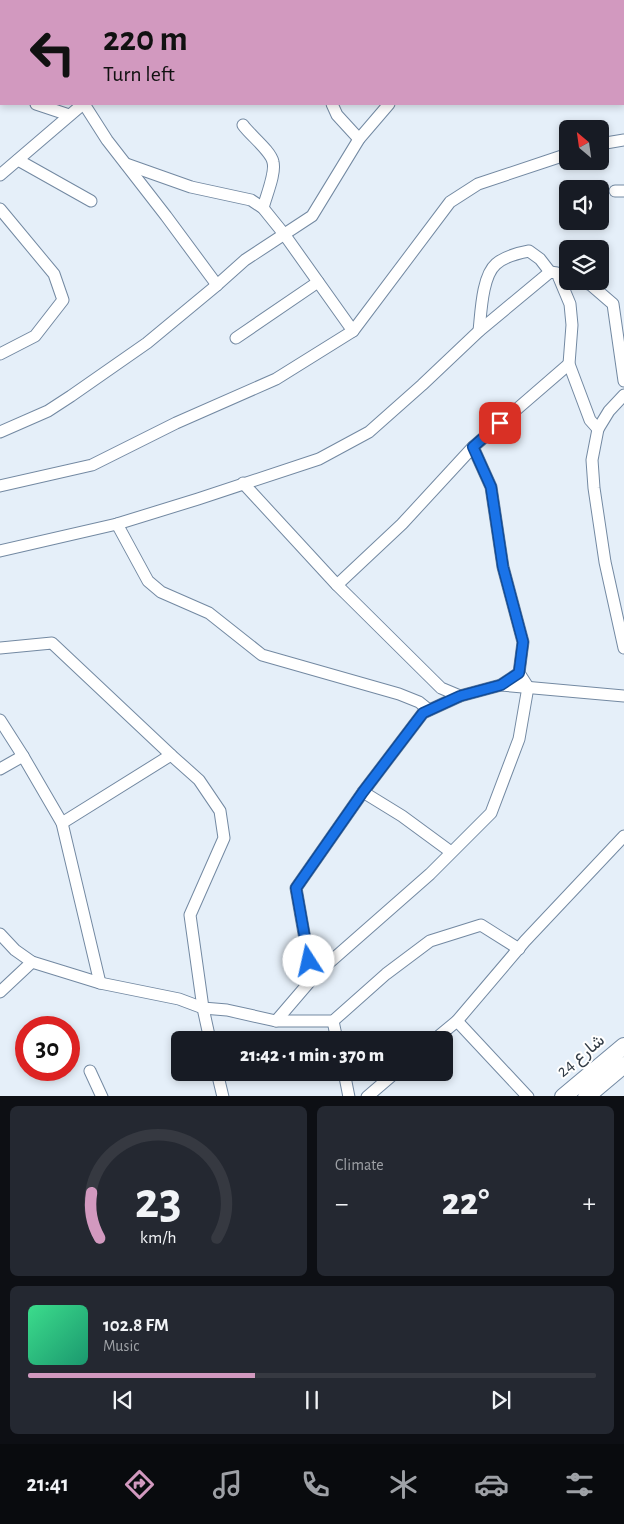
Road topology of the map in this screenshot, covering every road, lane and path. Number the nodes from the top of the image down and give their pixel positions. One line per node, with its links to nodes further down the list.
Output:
1 (39, 105): 6 (street)
2 (83, 105): 6 (street)
3 (85, 105): 13 (street)
4 (332, 105): 8 (street)
5 (388, 105): 8 (street)
6 (69, 115): 12 (street)
7 (243, 125): 16 (street)
8 (360, 139): 18 (street)
9 (624, 140): 10 (street)
10 (609, 142)
11 (559, 157): 23 (street)
12 (18, 160): 14 (street); 15 (street)
13 (126, 164): 16 (street); 21 (street)
14 (0, 175)
15 (91, 201)
16 (263, 208): 18 (street)
17 (0, 210): 26 (street)
18 (284, 234): 20 (street); 21 (street)
19 (558, 274): 24 (street); 24 (street); 27 (street)
20 (318, 282): 23 (street); 25 (street)
21 (217, 285): 31 (street)
22 (597, 290): 28 (street)
23 (353, 330): 34 (street)
24 (479, 331): 33 (street)
25 (236, 338)
26 (0, 354)
27 (569, 364): 30 (street); 32 (street)
28 (624, 381)
29 (624, 395): 30 (street)
30 (598, 429): 39 (street)
31 (0, 432)
32 (473, 447): 37 (street); 40 (street)
33 (243, 483): 35 (street); 37 (street)
34 (0, 486)
35 (117, 524): 36 (street); 45 (street)
36 (0, 551)
37 (337, 585): 43 (street)
38 (0, 648): 47 (street)
39 (624, 648)
40 (519, 673): 41 (street); 42 (street)
41 (501, 685): 42 (street); 43 (street)
42 (528, 687): 44 (street); 53 (street)
43 (460, 696): 45 (street)
44 (624, 696)
45 (428, 710): 50 (street)
46 (0, 720): 48 (street)
47 (171, 755): 51 (street); 60 (street)
48 (23, 756): 49 (street); 51 (street)
49 (0, 769)
50 (363, 792): 53 (street); 57 (street)
51 (62, 823): 58 (street)
52 (624, 836): 55 (street)
53 (451, 852): 57 (street)
54 (0, 934): 56 (street)
55 (518, 949): 62 (street); 63 (street)
56 (32, 962): 58 (street); 59 (street)
57 (312, 979): 61 (street)
58 (100, 983): 60 (street)
59 (0, 992)
60 (203, 1008): 61 (street); 64 (street)
61 (276, 1020): 62 (street)
62 (333, 1021): 65 (street)
63 (457, 1021): 66 (street); 77 (street)
64 (208, 1031)
65 (335, 1031)
66 (445, 1031)
67 (624, 1046): 78 (street, شارع 24)
68 (624, 1065): 79 (street, شارع 24)
69 (90, 1072): 73 (street)
70 (219, 1081): 74 (street)
71 (346, 1081): 75 (street)
72 (385, 1081): 76 (street)
73 (102, 1096)
74 (223, 1096)
75 (348, 1096)
76 (367, 1096)
77 (528, 1096)
78 (563, 1096)
79 (586, 1096)

